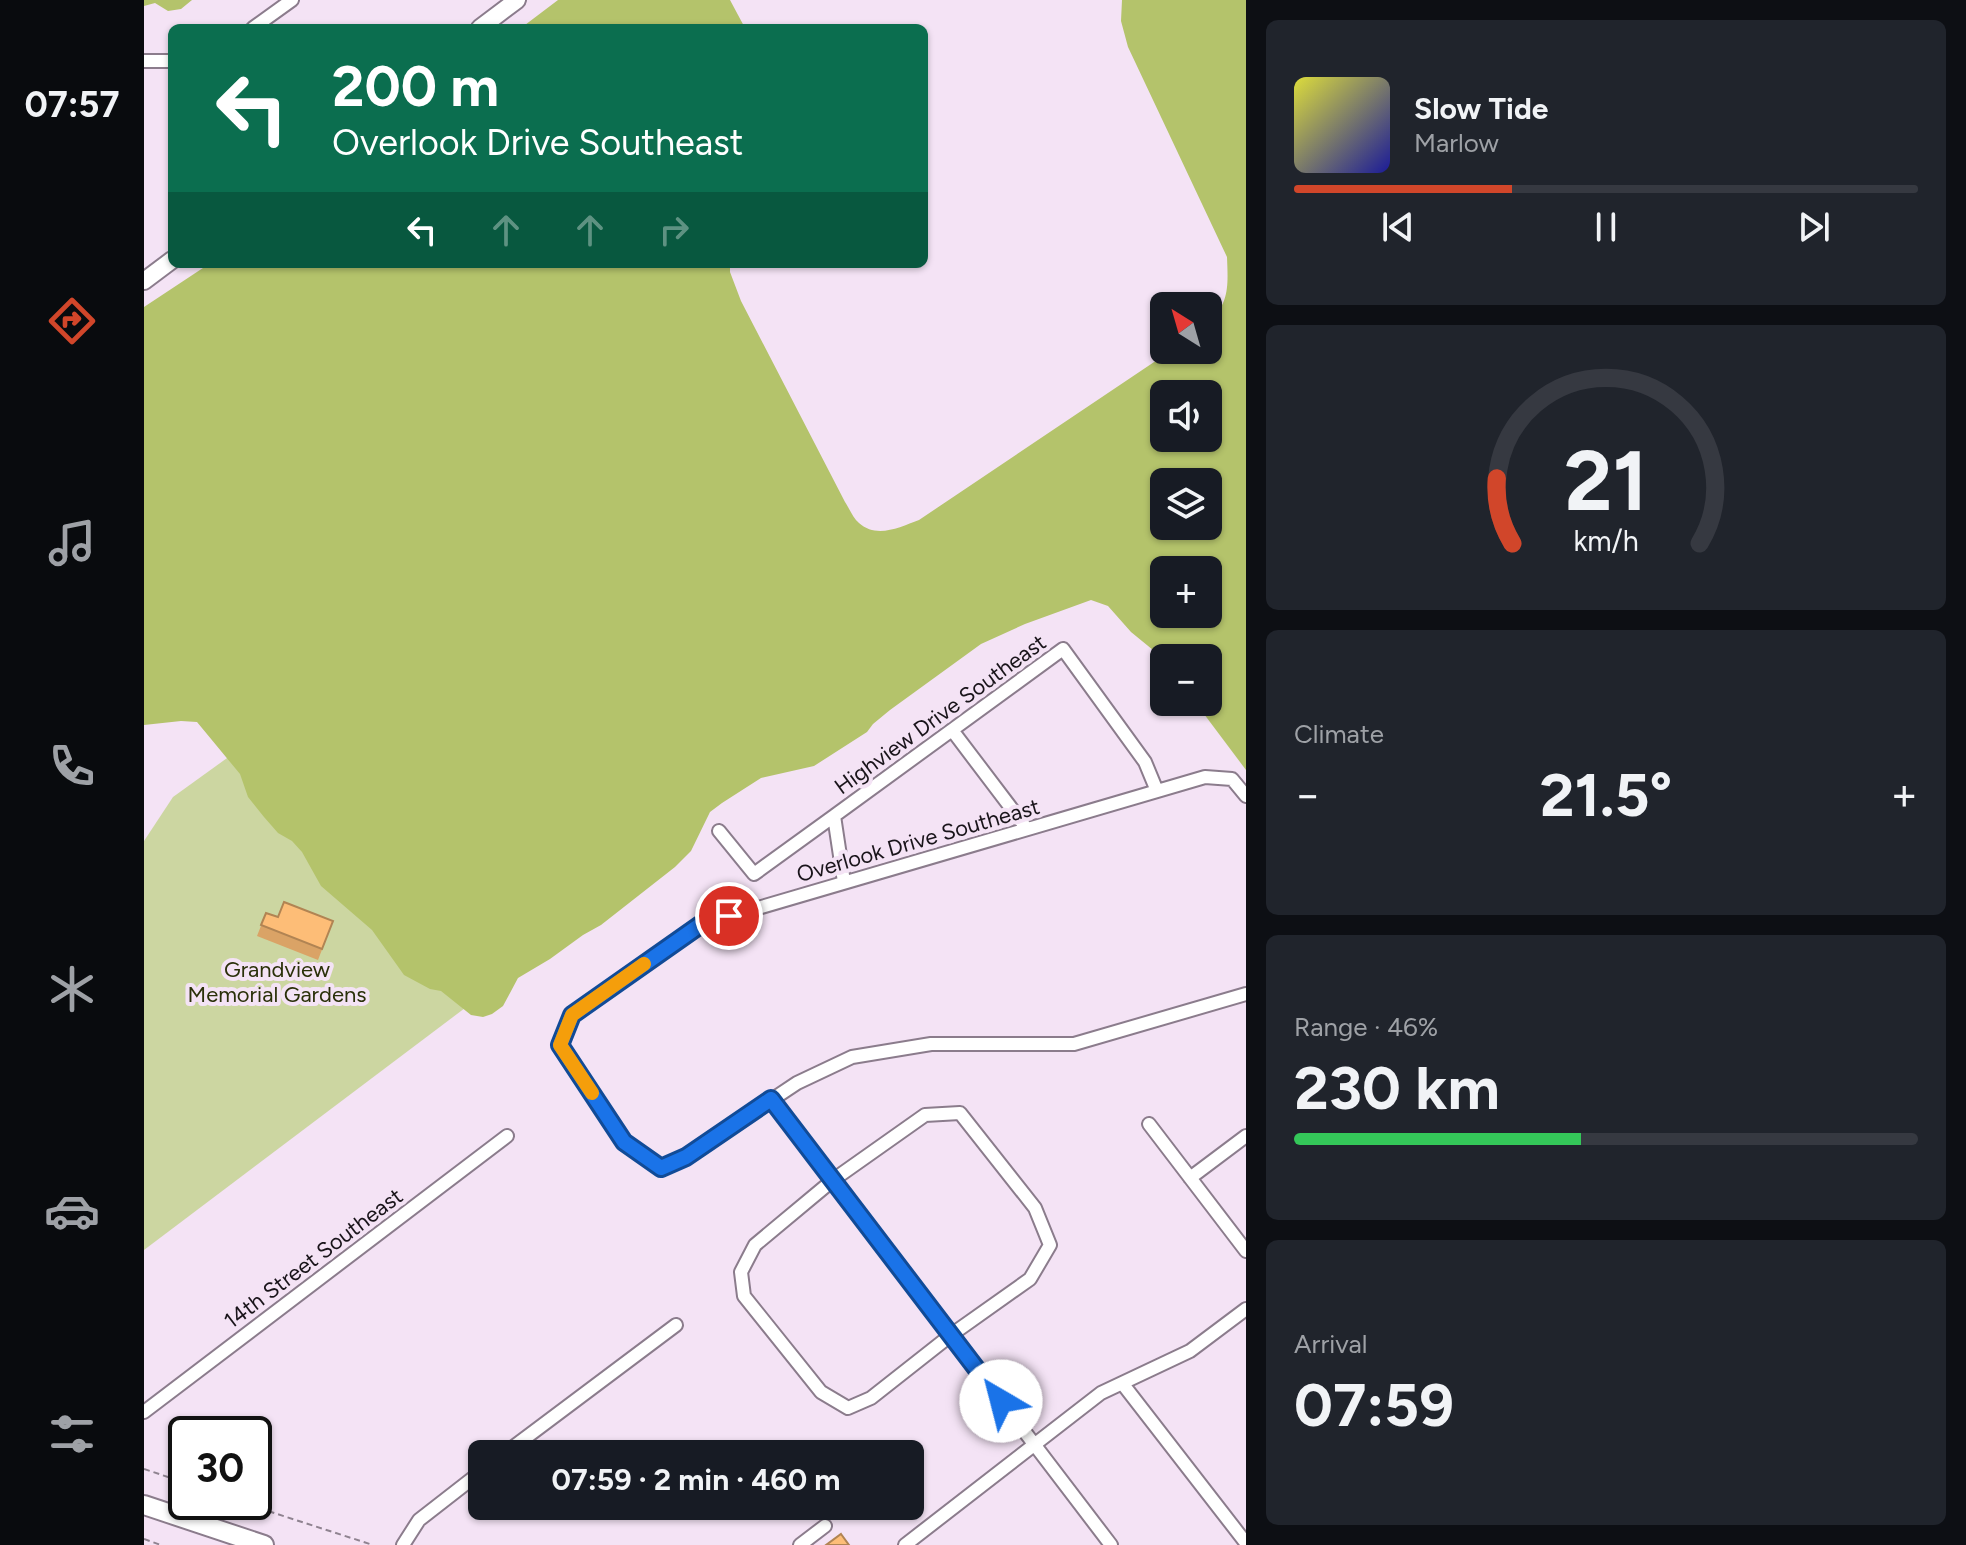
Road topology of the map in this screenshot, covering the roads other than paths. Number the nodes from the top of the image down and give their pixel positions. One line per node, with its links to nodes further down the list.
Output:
1 (292, 0): 3 (street)
2 (517, 0): 4 (street)
3 (259, 24)
4 (485, 24)
5 (144, 61): 6 (street)
6 (168, 61)
7 (168, 263): 8 (street)
8 (144, 281)
9 (952, 730): 10 (street, Highview Drive Southeast); 12 (street, Highview Drive Southeast); 13 (street)
10 (1157, 791): 11 (street, Overlook Drive Southeast); 13 (street, Overlook Drive Southeast)
11 (1246, 796)
12 (834, 816): 14 (street); 15 (street, Highview Drive Southeast)
13 (1027, 829): 15 (street, Overlook Drive Southeast)
14 (719, 831)
15 (844, 882): 17 (street, Overlook Drive Southeast)
16 (1246, 994): 17 (street, Overlook Drive Southeast)
17 (771, 1099): 22 (street)
18 (1149, 1124): 21 (street)
19 (507, 1136): 28 (street, 14th Street Southeast)
20 (1246, 1136): 21 (street)
21 (1190, 1178): 23 (street)
22 (833, 1180): 26 (street); 26 (street); 26 (street)
23 (1246, 1251)
24 (1246, 1309): 27 (street)
25 (676, 1325): 29 (street)
26 (951, 1335): 30 (street)
27 (1122, 1383): 30 (street); 34 (street)
28 (144, 1412)
29 (523, 1440)
30 (1035, 1445): 38 (street); 39 (street)
31 (468, 1482): 36 (street)
32 (144, 1505): 35 (main road)
33 (825, 1526): 37 (street)
34 (1246, 1543)
35 (264, 1545)
36 (403, 1545)
37 (800, 1545)
38 (905, 1545)
39 (1111, 1545)

